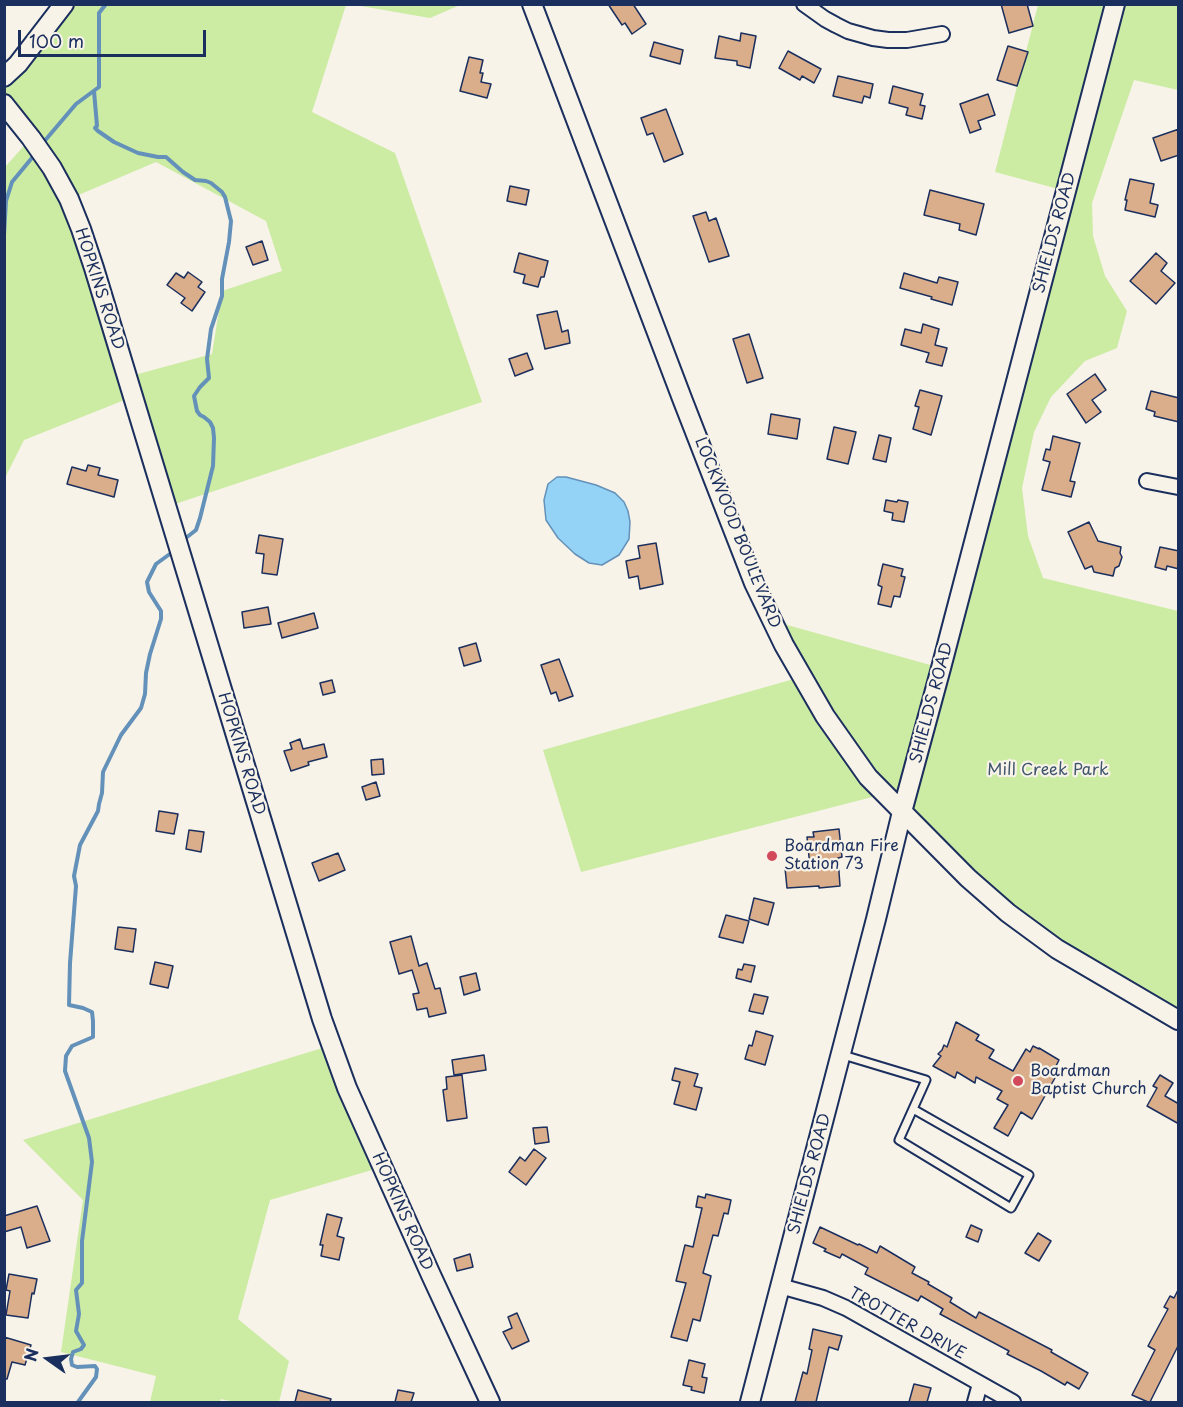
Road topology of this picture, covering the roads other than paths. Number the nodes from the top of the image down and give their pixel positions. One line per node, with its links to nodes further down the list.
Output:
1 (64, 4): 6 (main road)
2 (532, 4): 10 (main road, LOCKWOOD BOULEVARD)
3 (804, 4): 5 (street)
4 (1115, 4): 10 (main road, SHIELDS ROAD)
5 (942, 34)
6 (4, 77)
7 (4, 104): 16 (main road, HOPKINS ROAD)
8 (1147, 481): 9 (street)
9 (1179, 487)
10 (902, 812): 11 (main road, LOCKWOOD BOULEVARD); 12 (main road, SHIELDS ROAD)
11 (1179, 1020)
12 (840, 1054): 13 (lane); 14 (main road, SHIELDS ROAD)
13 (913, 1109): 13 (lane)
14 (780, 1286): 15 (street, TROTTER DRIVE); 17 (main road, SHIELDS ROAD)
15 (980, 1383): 18 (street); 19 (street, TROTTER DRIVE)
16 (490, 1402)
17 (750, 1402)
18 (975, 1402)
19 (1013, 1402)

